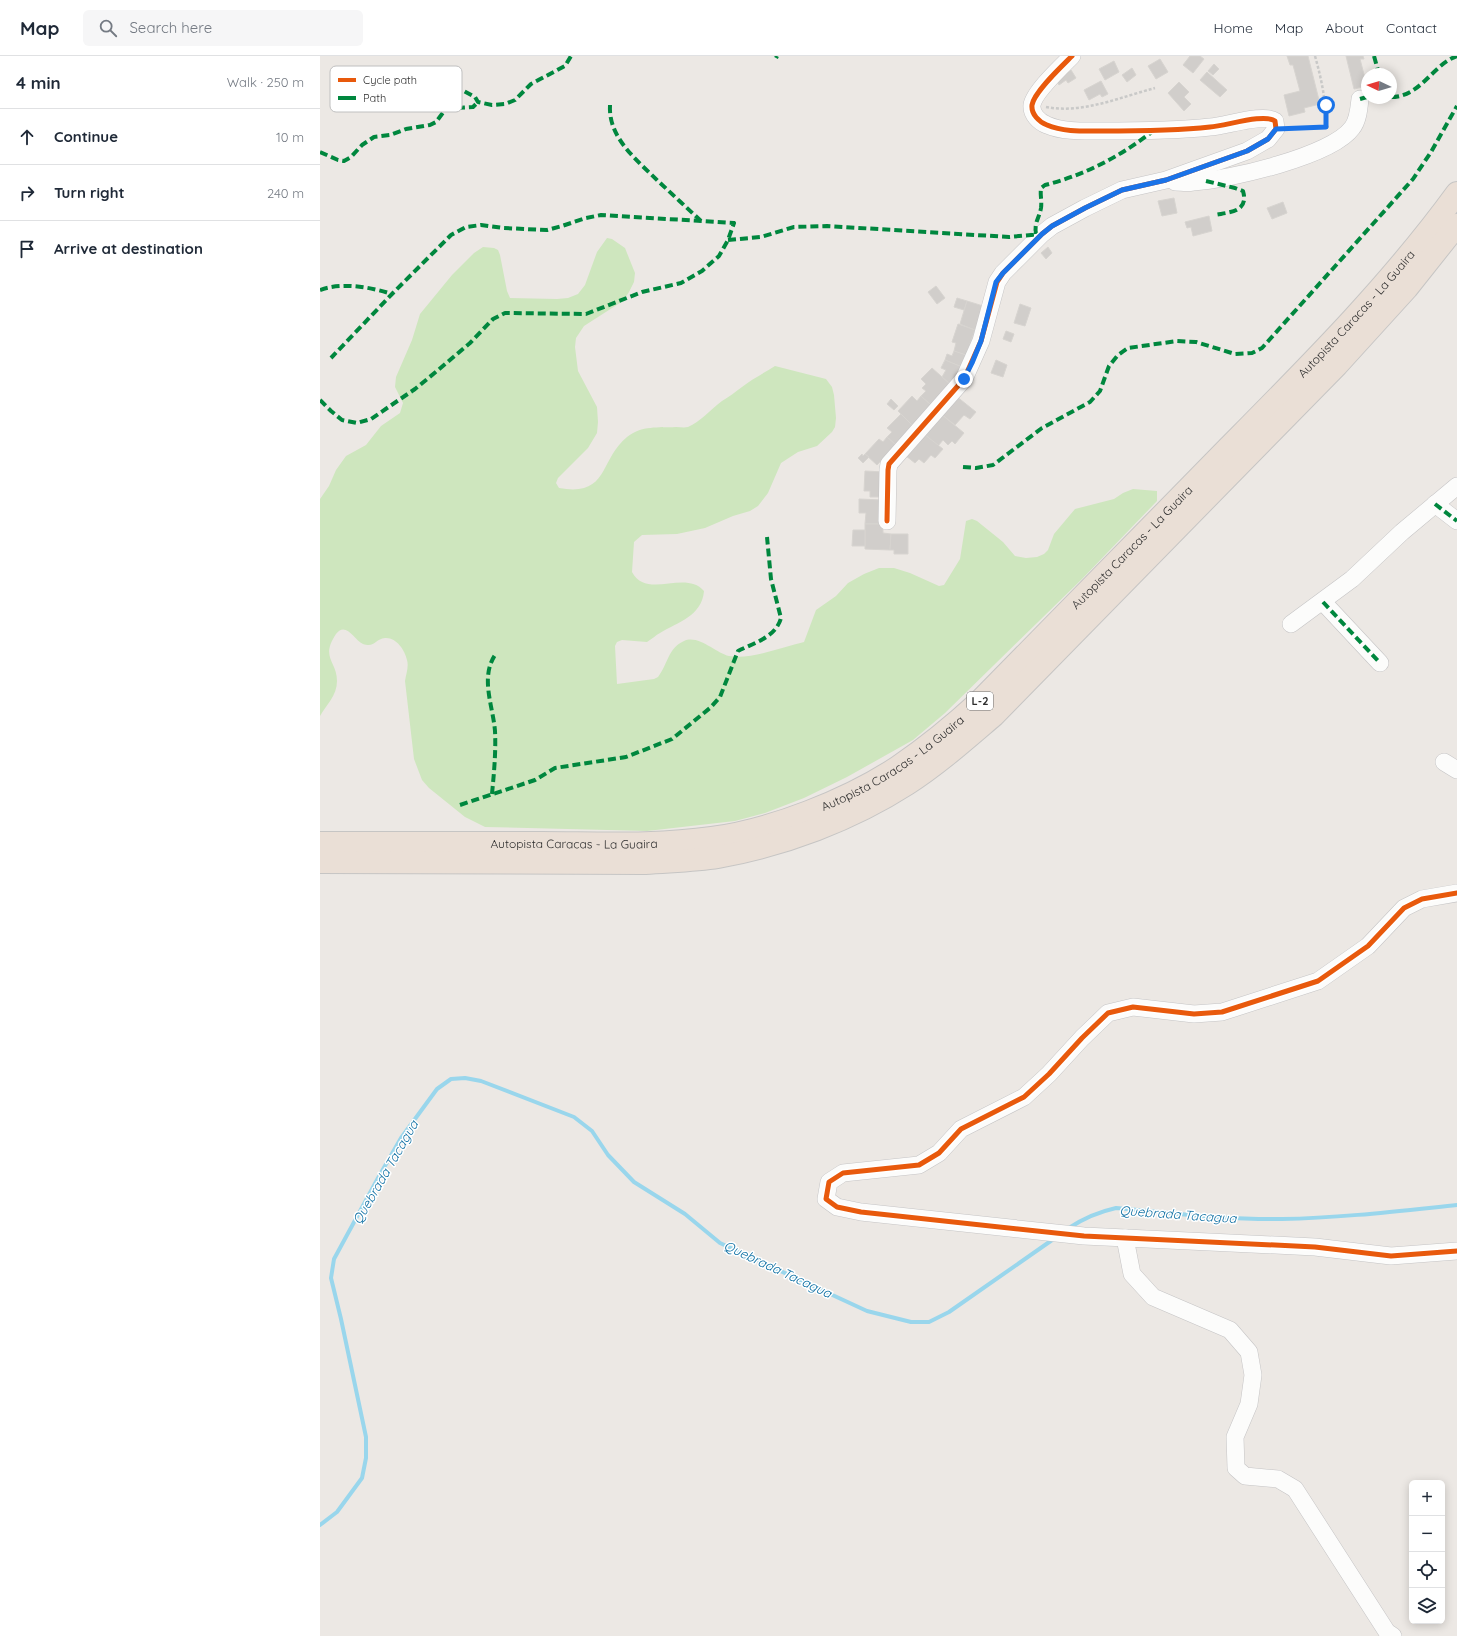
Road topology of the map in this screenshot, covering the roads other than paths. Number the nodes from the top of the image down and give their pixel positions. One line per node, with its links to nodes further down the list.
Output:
1 (1072, 56): 3 (street)
2 (1360, 99): 3 (street)
3 (1166, 180): 8 (street)
4 (1457, 193): 13 (highway, Autopista Caracas - La Guaira / L-2)
5 (1457, 225): 14 (highway, Autopista Caracas - La Guaira / L-2)
6 (1457, 486): 7 (street)
7 (1435, 504): 9 (street); 10 (street)
8 (887, 521)
9 (1457, 522)
10 (1323, 602): 11 (street); 12 (street)
11 (1291, 624)
12 (1380, 663)
13 (320, 843)
14 (320, 862)
15 (1457, 893): 16 (street)
16 (1125, 1238): 17 (street); 18 (street)
17 (1457, 1251)
18 (1393, 1636)

